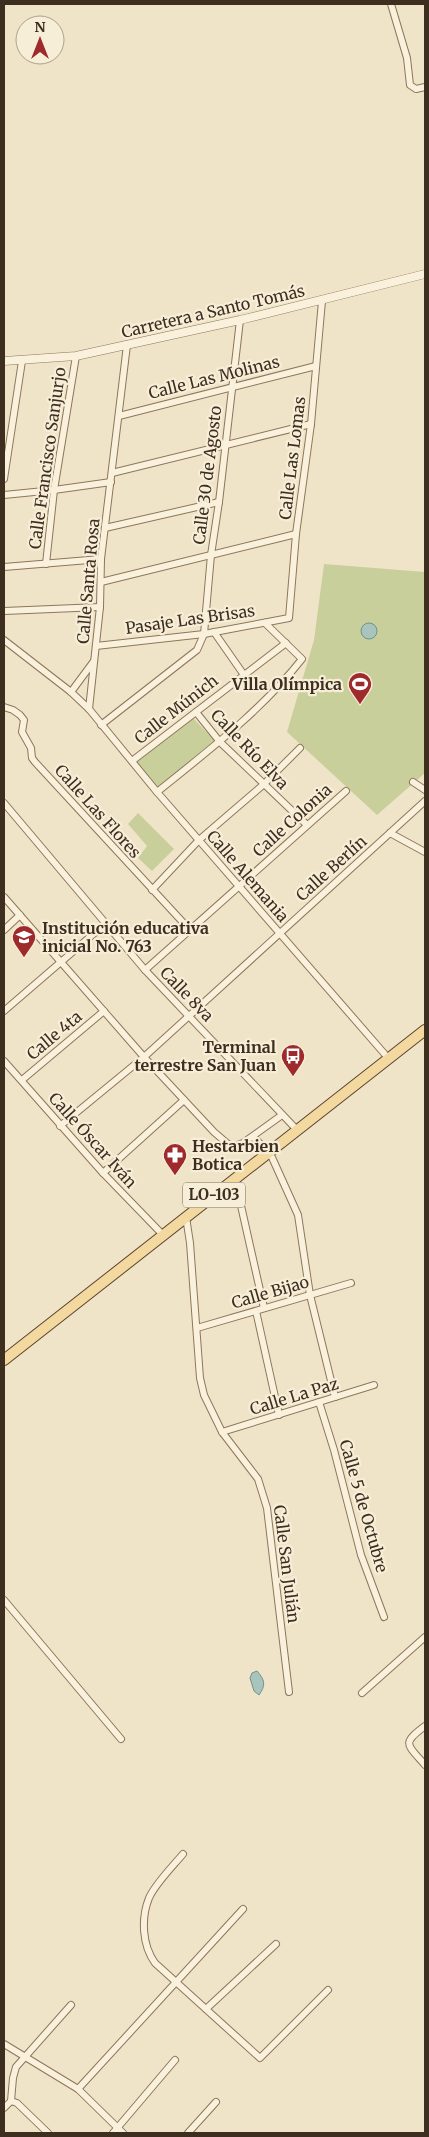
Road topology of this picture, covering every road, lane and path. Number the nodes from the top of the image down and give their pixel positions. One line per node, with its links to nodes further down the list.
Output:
1 (391, 4): 2 (street)
2 (425, 86)
3 (425, 274): 4 (street, Carretera a Santo Tomás)
4 (322, 301): 5 (street, Carretera a Santo Tomás); 10 (street, Calle Las Lomas)
5 (240, 320): 6 (street, Carretera a Santo Tomás); 11 (street, Calle 30 de Agosto)
6 (127, 345): 7 (street, Carretera a Santo Tomás); 12 (street, Calle Santa Rosa)
7 (76, 356): 9 (street, Carretera a Santo Tomás); 18 (street, Calle Francisco Sanjurjo)
8 (4, 361): 9 (street, Carretera a Santo Tomás)
9 (22, 361): 16 (street)
10 (316, 366): 11 (street, Calle Las Molinas); 13 (street, Calle Las Lomas)
11 (232, 387): 12 (street, Calle Las Molinas); 14 (street, Calle 30 de Agosto)
12 (119, 416): 15 (street, Calle Santa Rosa)
13 (311, 424): 14 (street); 22 (street, Calle Las Lomas)
14 (226, 446): 15 (street); 20 (street, Calle 30 de Agosto)
15 (112, 473): 17 (street, Calle Santa Rosa)
16 (4, 479)
17 (111, 482): 18 (street); 21 (street, Calle Santa Rosa)
18 (54, 490): 19 (street); 25 (street, Calle Francisco Sanjurjo)
19 (4, 495)
20 (219, 502): 21 (street); 23 (street, Calle 30 de Agosto)
21 (105, 528): 24 (street, Calle Santa Rosa)
22 (296, 534): 23 (street); 30 (street, Calle Las Lomas)
23 (211, 555): 27 (street); 33 (street, Calle 30 de Agosto)
24 (102, 558): 25 (street); 27 (street, Calle Santa Rosa)
25 (46, 564): 26 (street)
26 (4, 567)
27 (101, 582): 28 (street, Calle Santa Rosa)
28 (100, 607): 29 (street); 36 (street, Calle Santa Rosa)
29 (4, 611)
30 (289, 618): 31 (street, Pasaje Las Brisas)
31 (265, 622): 32 (street, Pasaje Las Brisas); 35 (street)
32 (214, 632): 33 (street, Pasaje Las Brisas); 38 (street)
33 (204, 634): 36 (street, Pasaje Las Brisas); 43 (street)
34 (4, 640): 39 (street)
35 (286, 643): 38 (street, Calle Múnich); 44 (street)
36 (96, 646): 37 (street, Calle Santa Rosa)
37 (94, 660): 39 (street); 41 (street, Calle Santa Rosa)
38 (244, 675): 42 (street, Calle Múnich)
39 (71, 692): 41 (street)
40 (4, 707): 59 (street, Calle Las Flores)
41 (89, 709): 43 (street, Calle Alemania)
42 (196, 712): 44 (street, Calle Río Elva); 46 (street, Calle Múnich)
43 (101, 726): 46 (street, Calle Alemania)
44 (220, 742): 48 (street, Calle Río Elva); 51 (street)
45 (300, 748): 48 (street)
46 (132, 762): 51 (street, Calle Alemania)
47 (413, 782): 49 (street)
48 (263, 784): 54 (street, Calle Río Elva); 56 (street)
49 (425, 790)
50 (346, 791): 54 (street, Calle Colonia)
51 (157, 792): 56 (street, Calle Alemania)
52 (425, 801): 55 (street, Calle Berlín)
53 (4, 803): 62 (street, Calle 8va)
54 (307, 825): 58 (street, Calle Colonia)
55 (390, 833): 57 (street); 65 (street, Calle Berlín)
56 (199, 840): 58 (street, Calle Alemania); 59 (street)
57 (425, 852)
58 (239, 887): 64 (street, Calle Colonia); 65 (street, Calle Alemania)
59 (152, 890): 64 (street, Calle Las Flores)
60 (4, 897): 61 (street)
61 (20, 915): 63 (street); 66 (street)
62 (105, 924): 66 (street); 67 (street, Calle 8va)
63 (4, 930)
64 (190, 930): 67 (street, Calle Colonia)
65 (280, 934): 70 (street, Calle Berlín); 73 (street, Calle Alemania)
66 (61, 962): 68 (street); 69 (street)
67 (145, 970): 70 (street, Calle 8va)
68 (4, 1011)
69 (104, 1011): 72 (street); 75 (street, Calle 4ta)
70 (189, 1016): 72 (street, Calle Berlín); 77 (street, Calle 8va)
71 (425, 1030): 73 (main road, LO-103)
72 (144, 1057): 76 (street); 78 (street, Calle Berlín)
73 (389, 1059): 79 (main road, LO-103)
74 (4, 1061): 75 (street, Calle Óscar Iván)
75 (22, 1080): 78 (street, Calle Óscar Iván)
76 (184, 1100): 80 (street); 82 (street)
77 (282, 1115): 79 (street, Calle 8va); 80 (street)
78 (60, 1126): 82 (street, Calle Óscar Iván)
79 (298, 1131): 81 (main road, LO-103)
80 (253, 1137): 81 (street)
81 (270, 1153): 83 (main road, LO-103); 87 (street)
82 (103, 1173): 85 (street, Calle Óscar Iván)
83 (235, 1179): 84 (main road, LO-103); 88 (street)
84 (186, 1217): 85 (main road, LO-103); 90 (street, Calle San Julián)
85 (164, 1236): 91 (main road, LO-103)
86 (351, 1283): 87 (street, Calle Bijao)
87 (310, 1295): 88 (street, Calle Bijao); 93 (street)
88 (264, 1308): 89 (street, Calle Bijao)
89 (256, 1311): 90 (street, Calle Bijao); 95 (street)
90 (197, 1328): 96 (street, Calle San Julián)
91 (4, 1360)
92 (374, 1386): 93 (street, Calle La Paz)
93 (335, 1397): 94 (street, Calle La Paz)
94 (319, 1402): 95 (street, Calle La Paz); 98 (street, Calle 5 de Octubre)
95 (279, 1415): 96 (street, Calle La Paz)
96 (222, 1432): 100 (street, Calle San Julián)
97 (4, 1600): 103 (street)
98 (384, 1617)
99 (425, 1637): 101 (street)
100 (289, 1692)
101 (362, 1693)
102 (425, 1726): 104 (street)
103 (121, 1739)
104 (425, 1765)
105 (183, 1854): 108 (street)
106 (243, 1909): 108 (street)
107 (276, 1944): 111 (street)
108 (176, 1982): 111 (street); 115 (street)
109 (328, 1990): 111 (street)
110 (71, 2005): 113 (street)
111 (206, 2009)
112 (4, 2044): 113 (street)
113 (24, 2056): 115 (street); 116 (street)
114 (175, 2060): 119 (street)
115 (78, 2089): 119 (street)
116 (11, 2101): 118 (street); 120 (street)
117 (216, 2102): 121 (street)
118 (4, 2108)
119 (118, 2132)
120 (48, 2133)
121 (188, 2133)

